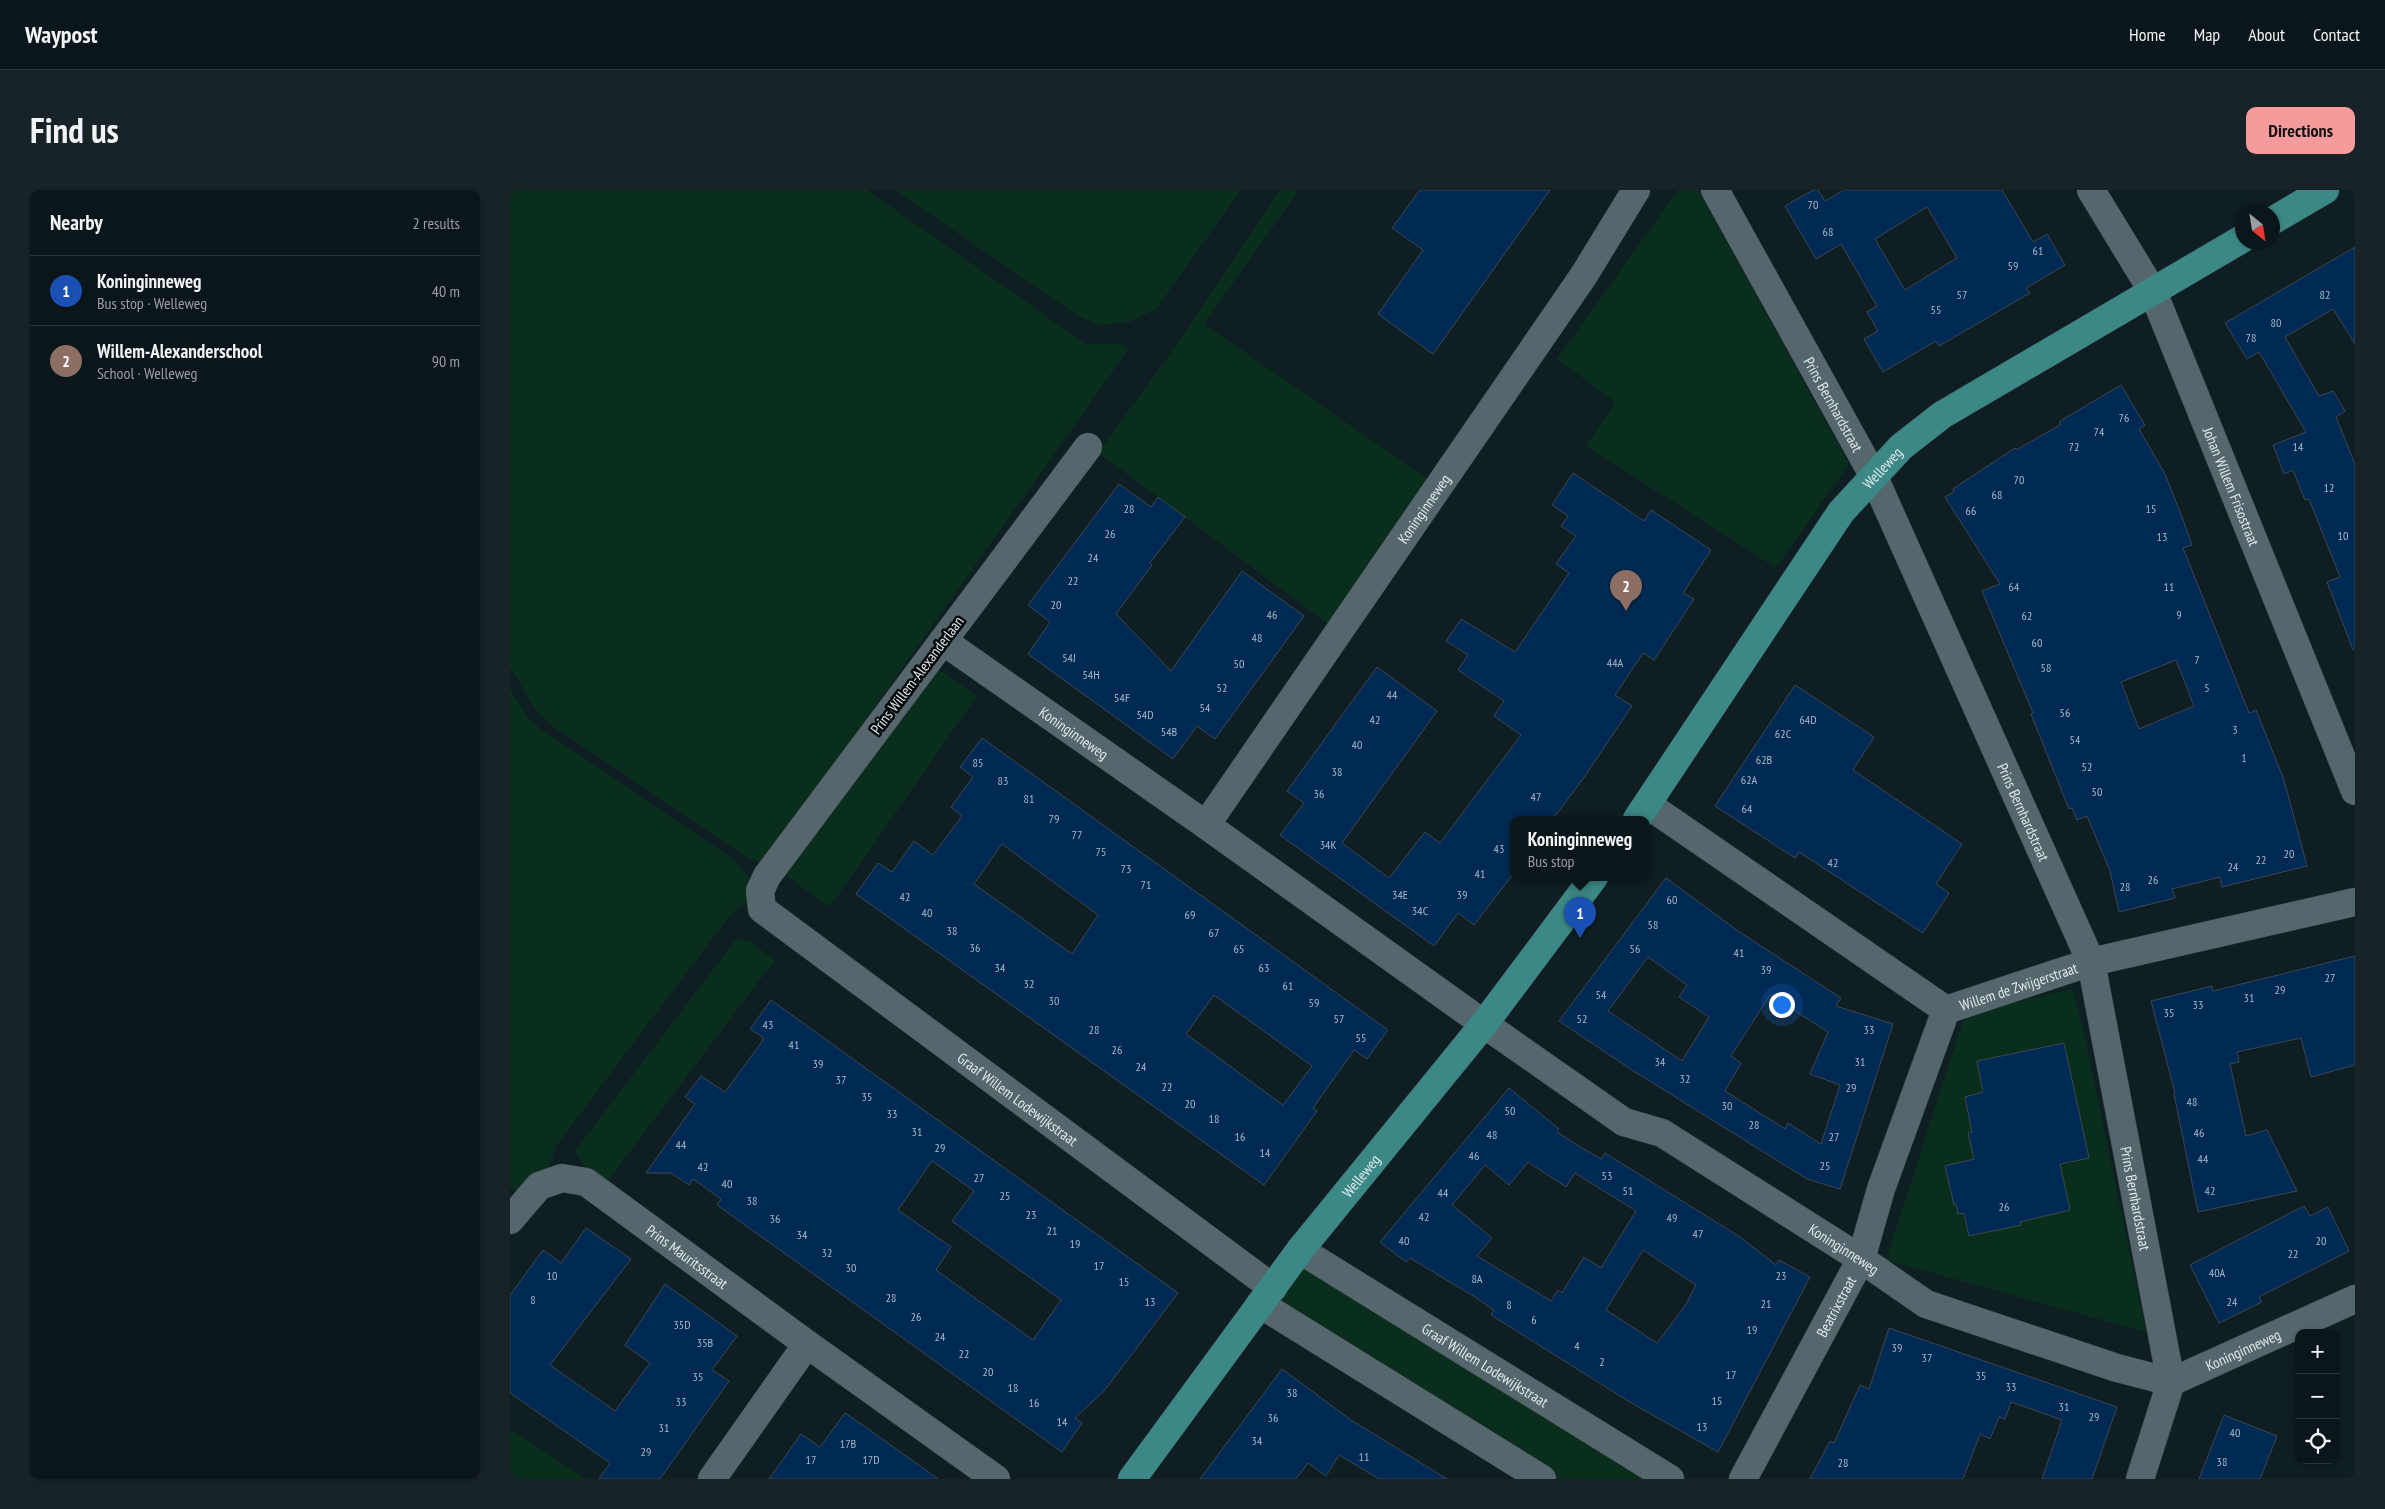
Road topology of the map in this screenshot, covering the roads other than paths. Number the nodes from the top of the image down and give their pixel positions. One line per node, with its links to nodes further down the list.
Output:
1 (1636, 190): 14 (street, Koninginneweg)
2 (1715, 190): 9 (street, Prins Bernhardstraat)
3 (2091, 190): 7 (street, Johan Willem Frisostraat)
4 (2326, 190): 5 (main road)
5 (2280, 216)
6 (2235, 243): 7 (main road, Welleweg)
7 (2153, 292): 9 (main road, Welleweg); 11 (street, Johan Willem Frisostraat)
8 (1088, 447): 10 (street, Prins Willem-Alexanderlaan)
9 (1873, 475): 12 (main road, Welleweg); 18 (street, Prins Bernhardstraat)
10 (943, 640): 14 (street, Koninginneweg); 17 (street, Prins Willem-Alexanderlaan)
11 (2355, 791)
12 (1642, 812)
13 (1650, 817): 19 (street, Willem de Zwijgerstraat)
14 (1206, 824): 20 (street, Koninginneweg)
15 (1591, 881): 20 (main road, Welleweg)
16 (2355, 902): 18 (street, Willem de Zwijgerstraat)
17 (762, 909): 24 (street, Graaf Willem Lodewijkstraat)
18 (2091, 962): 19 (street, Willem de Zwijgerstraat); 27 (street, Prins Bernhardstraat)
19 (1946, 1010): 23 (street, Beatrixstraat)
20 (1484, 1024): 22 (main road, Welleweg); 23 (street, Koninginneweg)
21 (510, 1220): 26 (street, Prins Mauritsstraat)
22 (1300, 1250): 24 (main road, Welleweg); 32 (street, Graaf Willem Lodewijkstraat)
23 (1861, 1259): 27 (street, Koninginneweg); 33 (street, Beatrixstraat)
24 (1267, 1296): 30 (main road, Welleweg); 31 (street, Graaf Willem Lodewijkstraat)
25 (2355, 1299): 27 (street, Koninginneweg)
26 (807, 1344): 28 (street); 29 (street, Prins Mauritsstraat)
27 (2171, 1382): 34 (street, Prins Bernhardstraat)
28 (712, 1479)
29 (996, 1479)
30 (1132, 1479)
31 (1542, 1479)
32 (1670, 1479)
33 (1743, 1479)
34 (2140, 1479)

